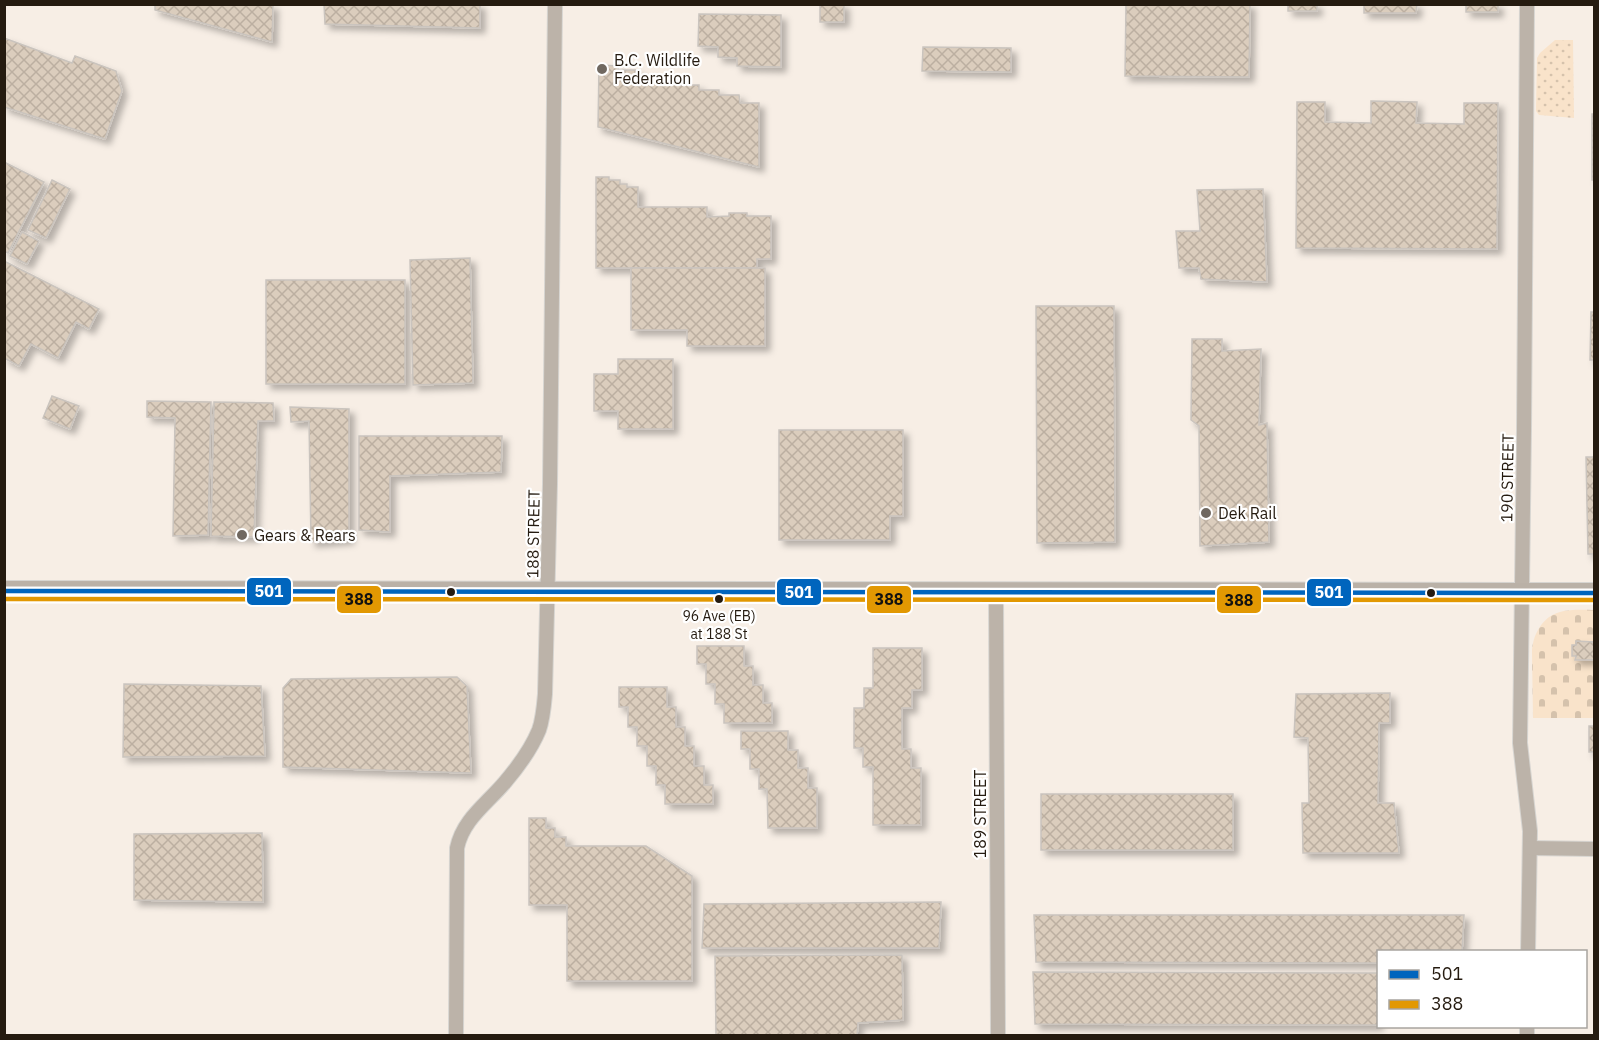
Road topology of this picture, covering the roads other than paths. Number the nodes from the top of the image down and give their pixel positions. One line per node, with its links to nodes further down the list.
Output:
1 (555, 4): 4 (street, 188 STREET)
2 (1527, 4): 6 (street, 190 STREET)
3 (4, 591): 4 (main road)
4 (548, 591): 5 (main road); 11 (street, 188 STREET)
5 (996, 592): 6 (main road); 12 (street, 189 STREET)
6 (1523, 592): 7 (main road); 8 (street, 190 STREET)
7 (1594, 593)
8 (1530, 848): 9 (street); 10 (street, 190 STREET)
9 (1594, 849)
10 (1528, 950)
11 (456, 1035)
12 (998, 1035)

